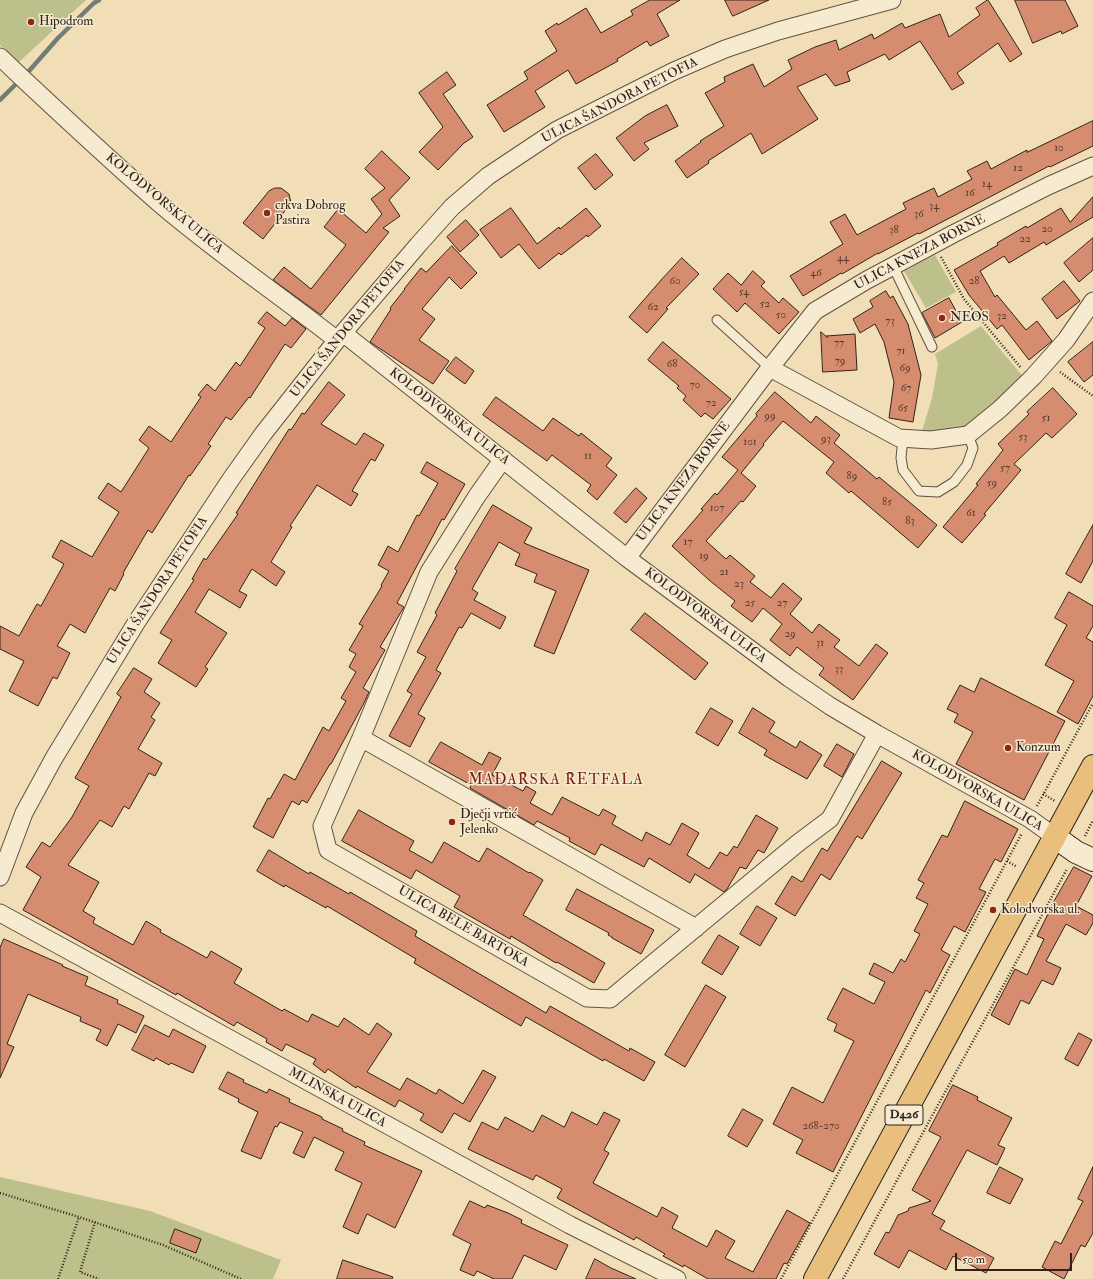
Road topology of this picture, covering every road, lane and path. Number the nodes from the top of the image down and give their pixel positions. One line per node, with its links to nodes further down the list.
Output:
1 (892, 0): 8 (street, ULICA ŠANDORA PETOFIA)
2 (0, 57): 8 (street, KOLODVORSKA ULICA)
3 (1093, 166): 4 (street, ULICA KNEZA BORNE)
4 (934, 244): 5 (street, ULICA KNEZA BORNE); 12 (path)
5 (893, 266): 9 (lane); 11 (street, ULICA KNEZA BORNE)
6 (1093, 301): 10 (street)
7 (717, 320): 11 (lane)
8 (340, 337): 16 (street, KOLODVORSKA ULICA); 26 (street, ULICA ŠANDORA PETOFIA)
9 (932, 347)
10 (1046, 362): 12 (street); 13 (path)
11 (770, 368): 15 (street); 17 (street, ULICA KNEZA BORNE)
12 (1030, 379): 14 (street)
13 (1093, 396)
14 (968, 435): 15 (street); 15 (lane)
15 (903, 438)
16 (502, 459): 17 (street, KOLODVORSKA ULICA); 20 (street, ULICA BELE BARTOKA)
17 (627, 558): 19 (street, KOLODVORSKA ULICA)
18 (1093, 703): 22 (path)
19 (877, 734): 22 (street, KOLODVORSKA ULICA); 28 (street, ULICA BELE BARTOKA)
20 (362, 738): 28 (street); 28 (street, ULICA BELE BARTOKA)
21 (1093, 766): 24 (main road, D426)
22 (1030, 819): 24 (street, KOLODVORSKA ULICA); 36 (path)
23 (1093, 820): 25 (path)
24 (1054, 837): 25 (street, KOLODVORSKA ULICA); 37 (main road, D426)
25 (1085, 856): 38 (path)
26 (0, 877)
27 (0, 913): 35 (street, MLINSKA ULICA)
28 (696, 928)
29 (0, 1193): 30 (path)
30 (79, 1217): 31 (path); 32 (path)
31 (95, 1222): 33 (path); 34 (path)
32 (58, 1279)
33 (99, 1279)
34 (242, 1279)
35 (677, 1279)
36 (781, 1279)
37 (815, 1279)
38 (843, 1279)

